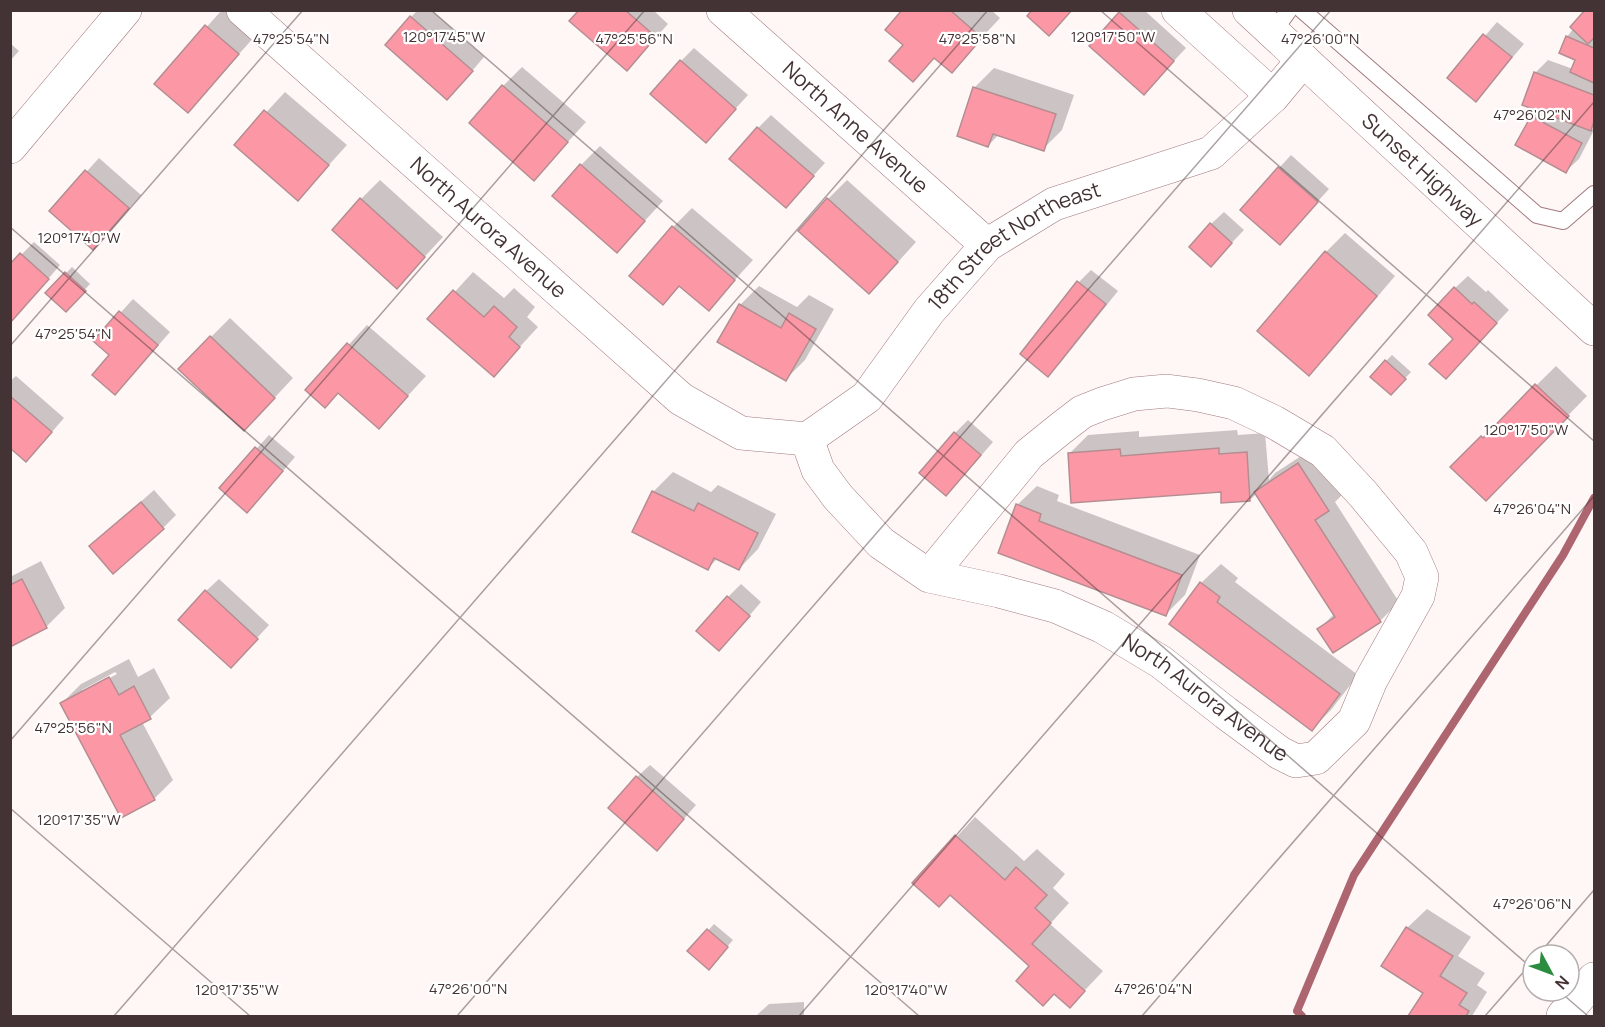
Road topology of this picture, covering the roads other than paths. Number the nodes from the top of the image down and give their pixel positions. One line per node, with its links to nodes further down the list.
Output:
1 (125, 10): 9 (main road)
2 (243, 10): 13 (main road, North Aurora Avenue)
3 (723, 10): 11 (main road, North Anne Avenue)
4 (1178, 10): 8 (main road)
5 (1302, 10): 10 (lane)
6 (1270, 18): 7 (main road, Sunset Highway)
7 (1303, 60): 8 (main road, 18th Street Northeast); 12 (main road, Sunset Highway)
8 (1273, 96): 11 (main road, 18th Street Northeast)
9 (10, 147)
10 (1594, 194)
11 (987, 245): 13 (main road, 18th Street Northeast)
12 (1594, 329)
13 (807, 439): 14 (main road, North Aurora Avenue)
14 (929, 576): 14 (main road, North Aurora Avenue)
15 (1594, 979): 16 (main road)
16 (1563, 1017)

